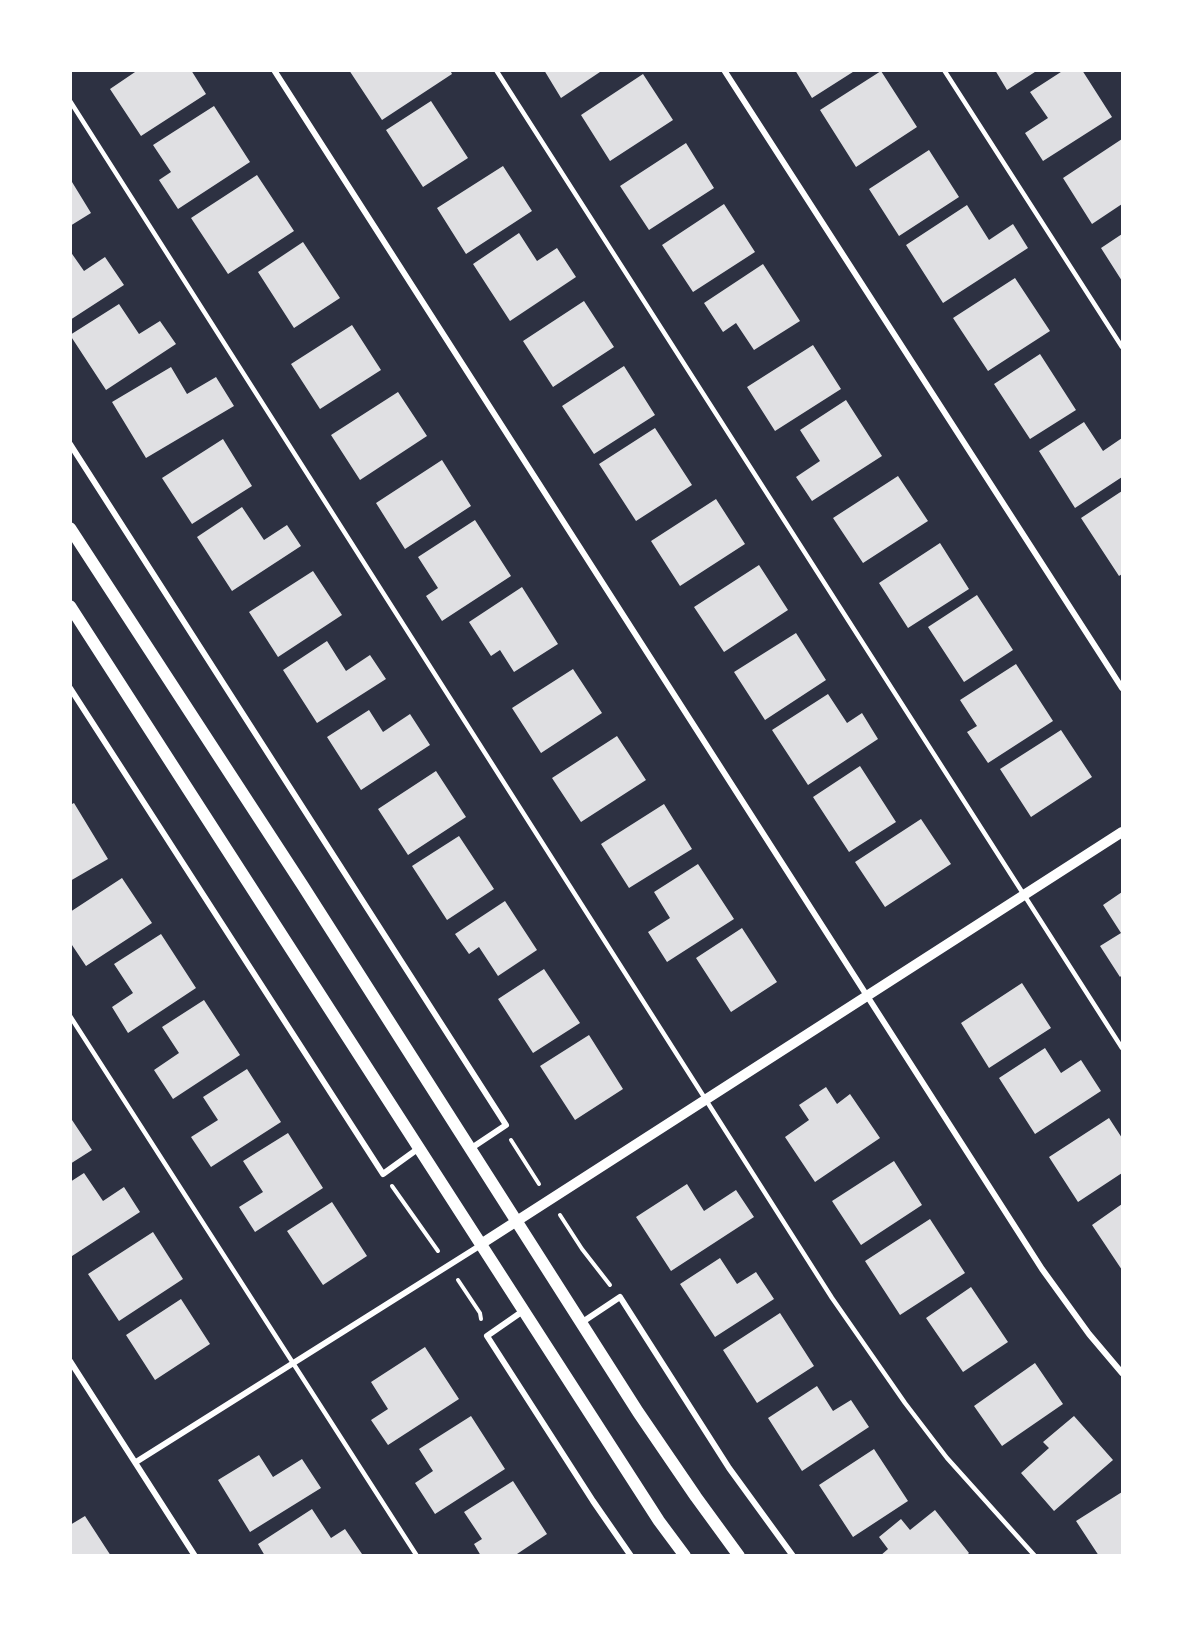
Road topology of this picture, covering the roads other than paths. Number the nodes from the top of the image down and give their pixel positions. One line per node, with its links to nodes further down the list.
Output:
1 (274, 70): 14 (street)
2 (496, 70): 13 (lane)
3 (724, 70): 11 (street)
4 (944, 70): 6 (lane)
5 (70, 101): 17 (lane)
6 (1122, 347)
7 (70, 444): 19 (street)
8 (70, 528): 19 (main road)
9 (70, 606): 18 (main road)
10 (70, 687): 18 (street)
11 (1122, 688)
12 (1122, 832): 13 (street)
13 (1025, 894): 14 (street); 16 (lane)
14 (867, 996): 17 (street); 26 (street)
15 (70, 1016): 25 (lane)
16 (1122, 1048)
17 (706, 1100): 20 (street); 34 (lane)
18 (420, 1148): 21 (main road)
19 (470, 1149): 20 (main road)
20 (516, 1222): 21 (street); 23 (main road)
21 (481, 1244): 22 (main road); 25 (street)
22 (524, 1311): 30 (street); 31 (main road)
23 (581, 1323): 32 (main road); 33 (street)
24 (70, 1361): 27 (street)
25 (292, 1364): 27 (street); 29 (lane)
26 (1122, 1373)
27 (136, 1462): 28 (street)
28 (195, 1556)
29 (417, 1556)
30 (631, 1556)
31 (685, 1556)
32 (740, 1556)
33 (793, 1556)
34 (1035, 1556)

